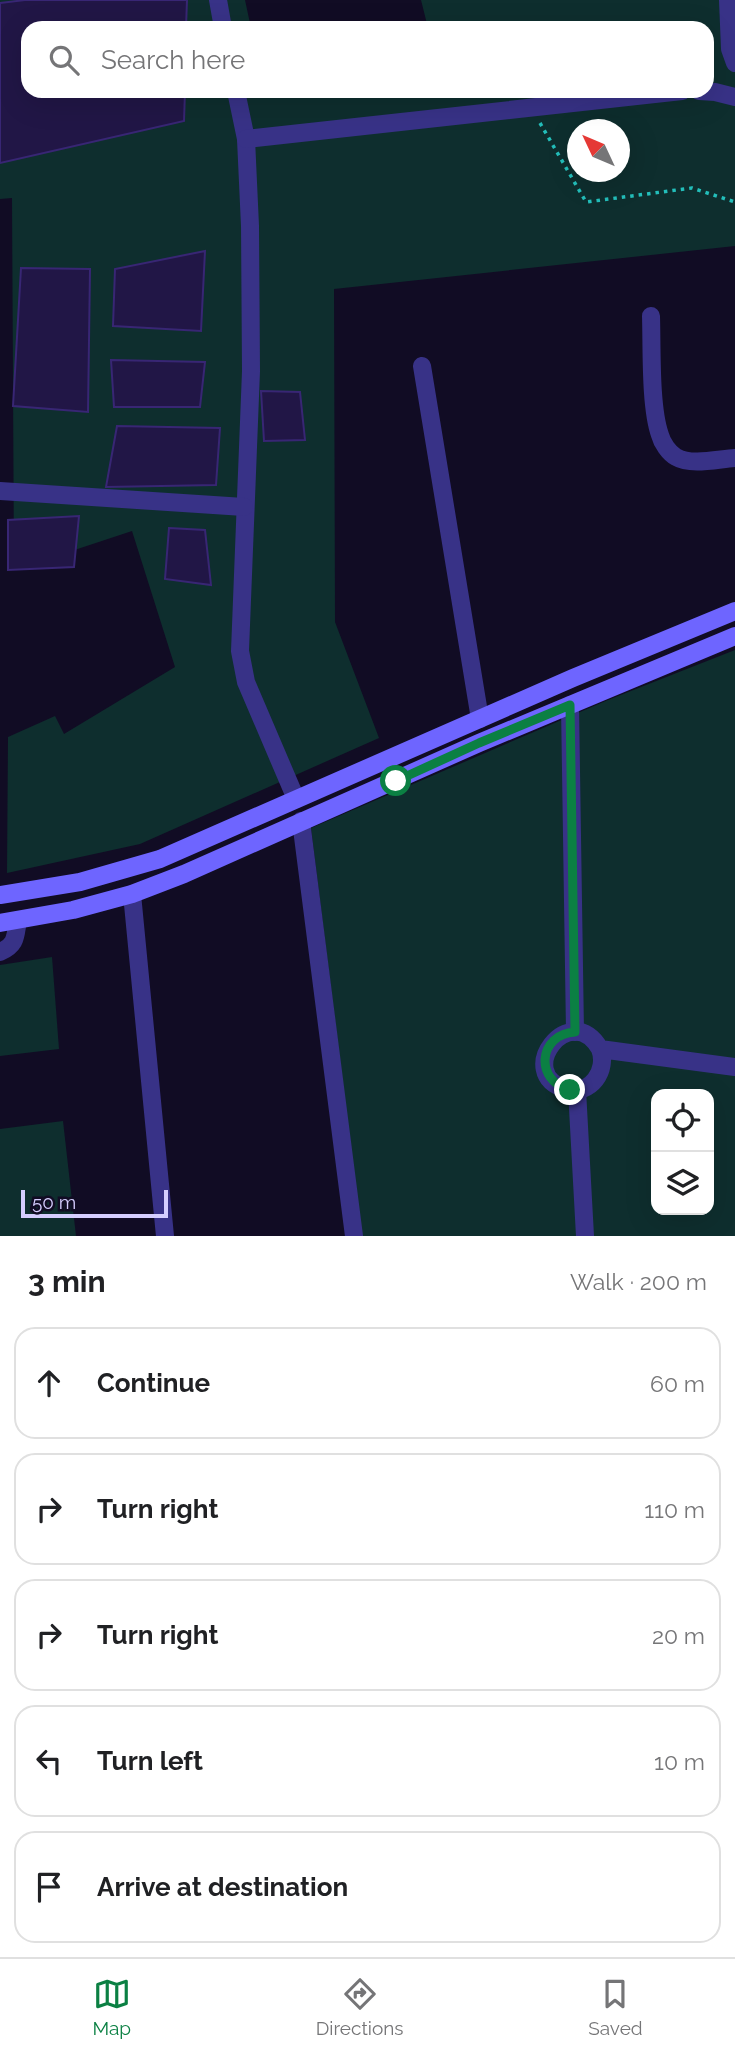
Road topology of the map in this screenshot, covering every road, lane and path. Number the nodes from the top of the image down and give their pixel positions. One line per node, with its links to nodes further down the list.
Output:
1 (218, 0): 3 (street)
2 (728, 0): 4 (street)
3 (222, 21)
4 (735, 63)
5 (714, 92): 6 (street)
6 (735, 97)
7 (237, 98): 10 (street)
8 (616, 98): 9 (street)
9 (530, 107): 10 (street); 11 (path)
10 (246, 139): 16 (street)
11 (735, 202)
12 (651, 316): 14 (street)
13 (422, 366): 20 (street)
14 (735, 458)
15 (0, 491): 16 (street)
16 (244, 507): 21 (street)
17 (735, 611): 20 (main road)
18 (735, 636): 19 (main road)
19 (570, 705): 22 (main road); 27 (street)
20 (480, 719): 21 (main road)
21 (296, 799): 24 (main road)
22 (300, 821): 23 (main road); 32 (street)
23 (132, 894): 25 (main road); 31 (street)
24 (0, 895)
25 (9, 921): 26 (street)
26 (0, 952)
27 (575, 1032): 28 (street); 30 (street)
28 (600, 1049): 29 (street); 30 (street)
29 (735, 1067)
30 (577, 1090): 33 (street)
31 (165, 1236)
32 (354, 1236)
33 (585, 1236)

